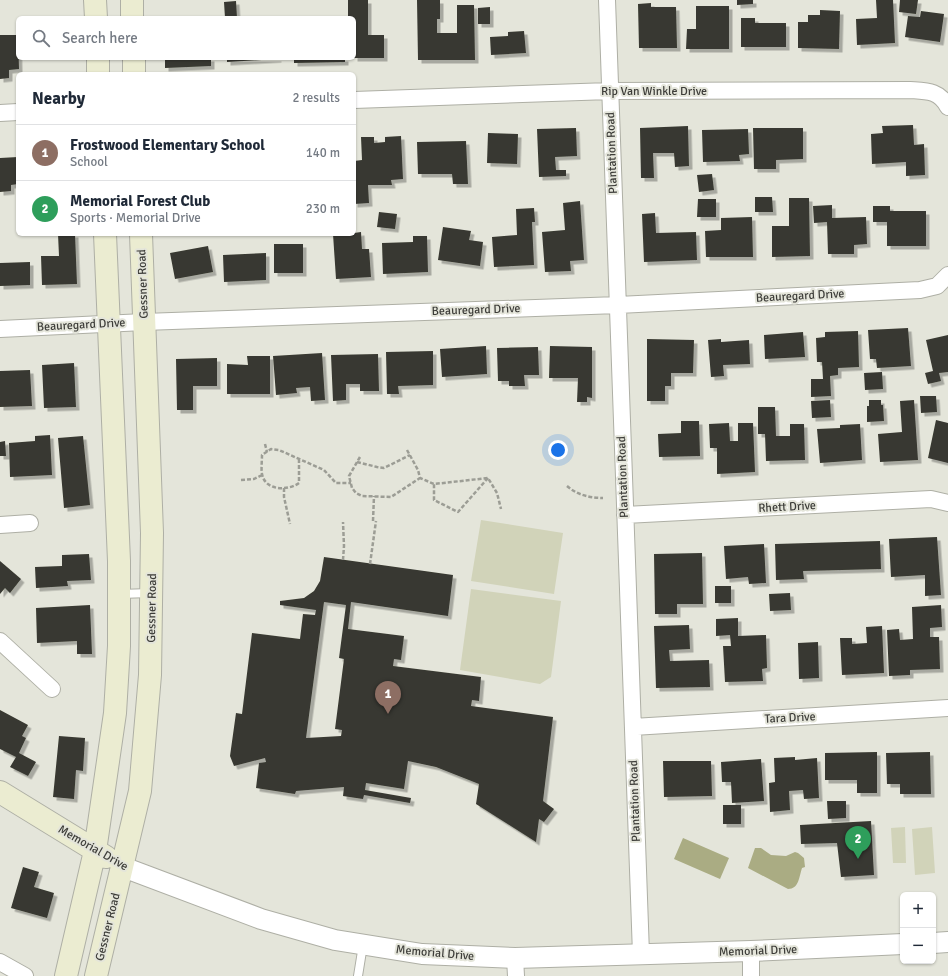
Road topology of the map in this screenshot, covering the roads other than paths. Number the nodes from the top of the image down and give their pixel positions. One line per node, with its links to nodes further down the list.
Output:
1 (95, 0): 4 (main road)
2 (132, 0): 5 (main road)
3 (607, 0): 10 (street, Plantation Road)
4 (96, 16)
5 (132, 16)
6 (98, 60): 8 (main road)
7 (134, 60): 9 (main road)
8 (98, 72)
9 (134, 72)
10 (610, 91): 11 (street, Rip Van Winkle Drive); 12 (street, Rip Van Winkle Drive); 18 (street, Plantation Road)
11 (356, 100)
12 (948, 107)
13 (16, 112): 14 (street)
14 (0, 113)
15 (105, 236): 20 (main road)
16 (141, 236): 19 (main road, Gessner Road)
17 (948, 276): 18 (street, Beauregard Drive)
18 (618, 305): 19 (street, Beauregard Drive); 23 (street, Plantation Road)
19 (144, 322): 20 (street, Beauregard Drive); 26 (main road, Gessner Road)
20 (109, 323): 21 (street, Beauregard Drive); 27 (main road)
21 (0, 329)
22 (948, 503): 23 (street, Rhett Drive)
23 (624, 515): 31 (street, Plantation Road)
24 (30, 523): 25 (street)
25 (0, 525)
26 (152, 592): 27 (lane); 34 (main road, Gessner Road)
27 (119, 594): 33 (main road)
28 (0, 641): 29 (street)
29 (52, 689)
30 (948, 708): 31 (street, Tara Drive)
31 (633, 727): 40 (street, Plantation Road)
32 (0, 792): 33 (main road, Memorial Drive)
33 (95, 851): 34 (main road, Memorial Drive); 44 (main road)
34 (123, 867): 37 (street, Memorial Drive); 45 (main road, Gessner Road)
35 (948, 942): 36 (street)
36 (936, 943)
37 (363, 944): 42 (street, Memorial Drive); 46 (lane)
38 (900, 944): 39 (street, Memorial Drive)
39 (751, 951): 40 (street, Memorial Drive); 47 (street)
40 (641, 954): 42 (street, Memorial Drive)
41 (0, 962): 43 (street)
42 (515, 967)
43 (25, 976)
44 (66, 976)
45 (96, 976)
46 (358, 976)
47 (751, 976)

